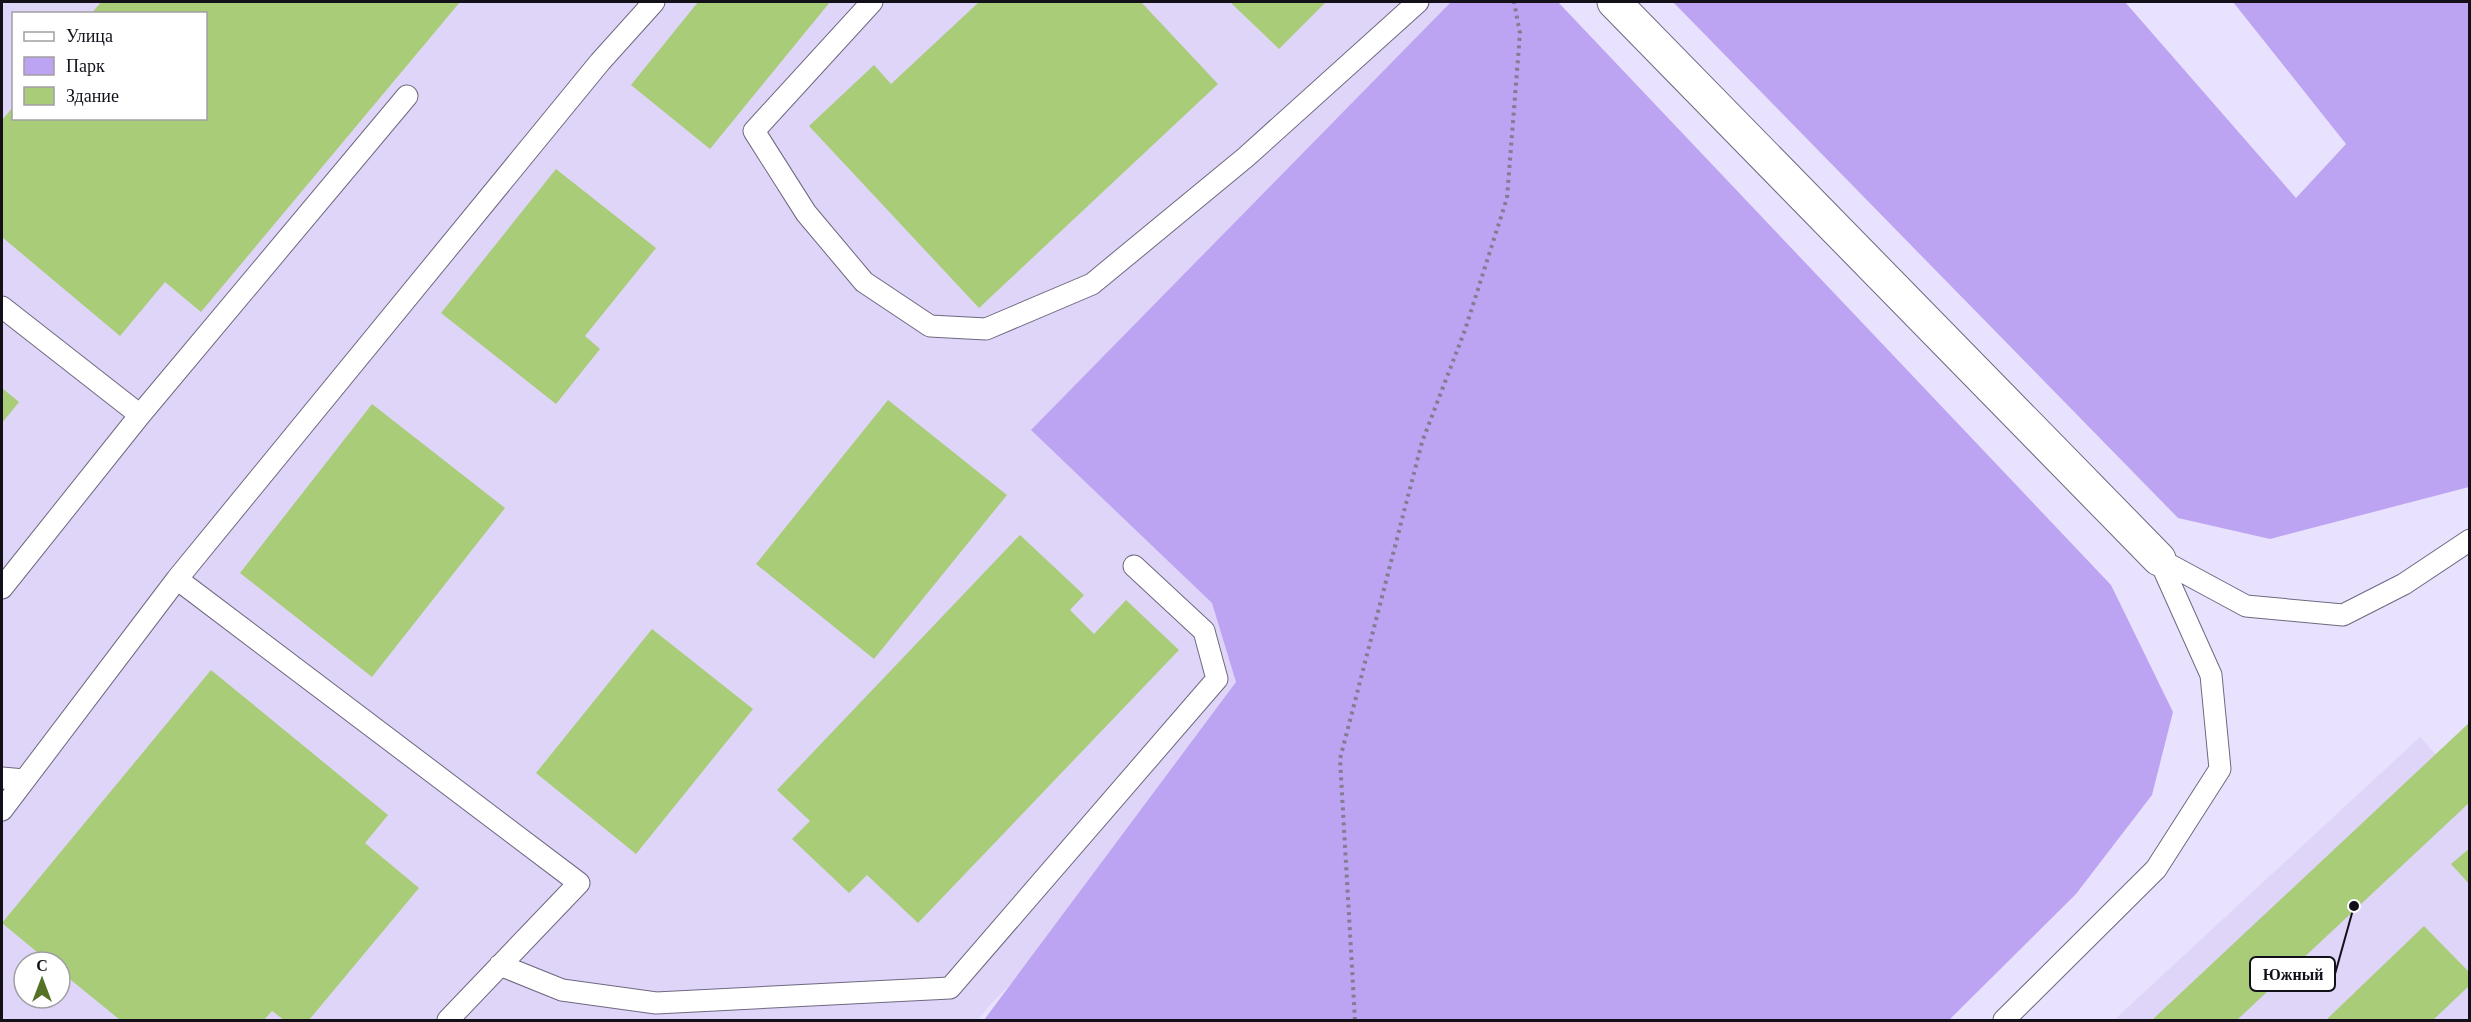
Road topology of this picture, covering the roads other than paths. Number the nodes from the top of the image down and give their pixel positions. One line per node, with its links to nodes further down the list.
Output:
1 (654, 2): 11 (lane)
2 (872, 2): 3 (lane)
3 (1418, 2)
4 (1614, 2): 9 (street)
5 (407, 96): 7 (lane)
6 (2, 307): 7 (lane)
7 (140, 415): 12 (lane)
8 (2469, 540): 9 (lane)
9 (2159, 560): 18 (lane)
10 (1134, 566): 16 (lane)
11 (177, 579): 14 (lane); 16 (lane)
12 (2, 588)
13 (2, 778): 14 (lane)
14 (24, 780): 15 (lane)
15 (2, 810)
16 (500, 965): 17 (lane)
17 (448, 1020)
18 (2004, 1020)

